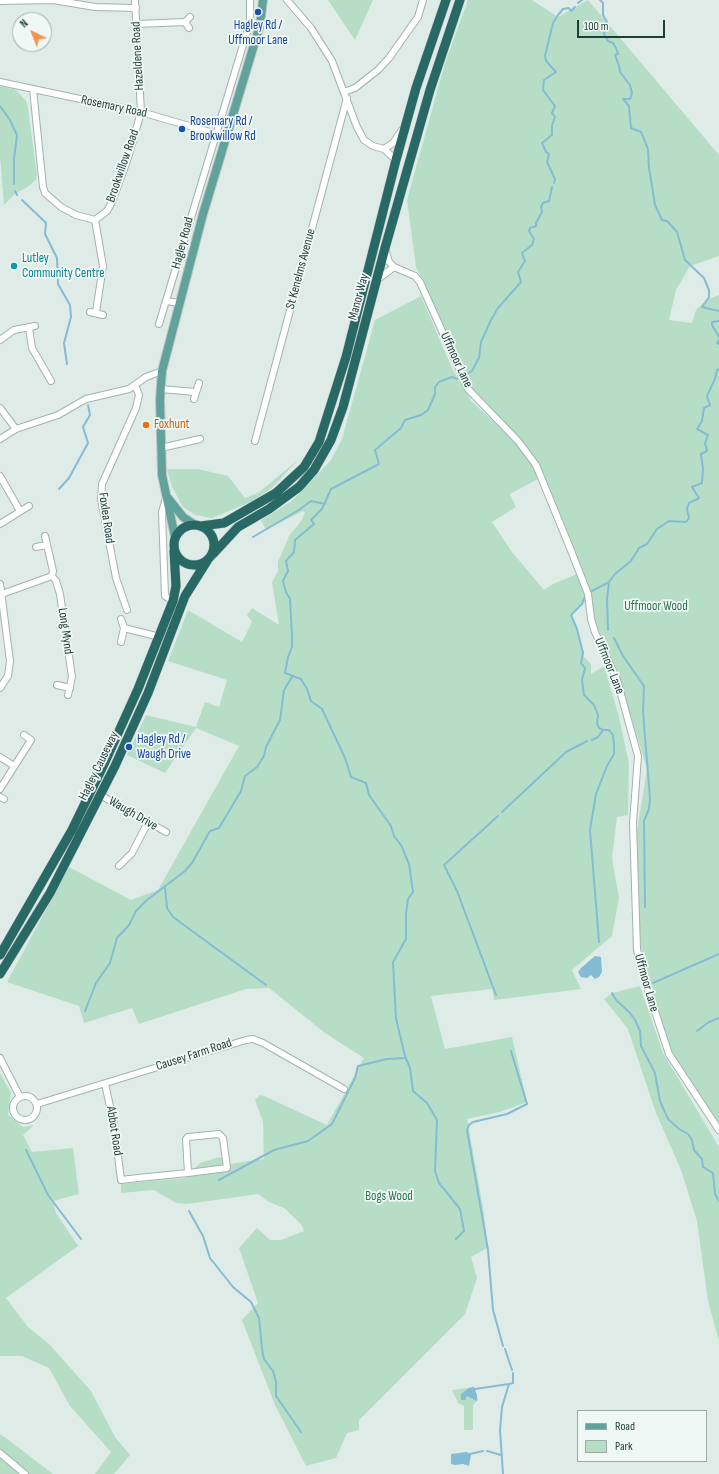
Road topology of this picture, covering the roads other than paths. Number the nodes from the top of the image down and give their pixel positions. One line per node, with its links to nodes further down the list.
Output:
1 (53, 0): 9 (street); 10 (street)
2 (135, 0): 10 (street, Hazeldene Road)
3 (250, 0): 20 (street, Hagley Road)
4 (263, 0): 21 (main road, Hagley Road)
5 (287, 0): 17 (street)
6 (423, 0): 17 (street)
7 (446, 0): 19 (highway, Manor Way)
8 (460, 0): 25 (highway, Manor Way)
9 (0, 1)
10 (136, 8): 13 (street, Hazeldene Road)
11 (190, 17): 12 (street)
12 (185, 22): 13 (street); 14 (street)
13 (137, 24): 18 (street, Hazeldene Road)
14 (189, 28)
15 (0, 82): 16 (street, Rosemary Road)
16 (33, 89): 18 (street, Rosemary Road); 24 (street)
17 (346, 95): 22 (street); 46 (street, St Kenelms Avenue)
18 (141, 112): 20 (street, Rosemary Road); 24 (street, Brookwillow Road)
19 (407, 124): 22 (street); 23 (highway, Manor Way)
20 (216, 133): 21 (street, Rosemary Road); 28 (street, Hagley Road)
21 (227, 138): 29 (main road, Hagley Road)
22 (384, 149): 23 (street)
23 (396, 160): 53 (highway, Manor Way)
24 (95, 220): 30 (street)
25 (385, 248): 26 (street); 27 (highway, Manor Way)
26 (394, 267): 27 (street); 89 (street, Uffmoor Lane)
27 (376, 282): 59 (highway, Manor Way)
28 (166, 301): 29 (street); 31 (street, Hagley Road)
29 (179, 303): 35 (main road, Hagley Road)
30 (96, 313)
31 (159, 324)
32 (35, 326): 33 (street)
33 (28, 328): 34 (street); 36 (street)
34 (0, 340)
35 (162, 371): 38 (street); 39 (main road, Hagley Road)
36 (51, 381)
37 (198, 383): 40 (street)
38 (135, 385): 43 (street); 65 (street, Foxlea Road)
39 (161, 388): 40 (street); 47 (main road, Hagley Road)
40 (195, 392): 41 (street)
41 (194, 399)
42 (0, 408): 43 (street)
43 (16, 429): 45 (street)
44 (200, 439): 47 (street)
45 (0, 440)
46 (255, 441)
47 (161, 448): 49 (main road, Hagley Road)
48 (0, 476): 51 (street)
49 (167, 496): 53 (main road, Hagley Road); 55 (main road, Hagley Road); 64 (street)
50 (29, 506): 51 (street)
51 (20, 511): 52 (street)
52 (0, 524)
53 (198, 526): 55 (highway); 59 (highway)
54 (45, 536): 56 (street, Long Mynd)
55 (175, 537): 58 (highway)
56 (47, 545): 57 (street); 61 (street, Long Mynd)
57 (36, 547)
58 (174, 550): 60 (highway); 64 (highway, Hagley Causeway)
59 (213, 554): 60 (highway)
60 (207, 562): 78 (highway, Hagley Causeway)
61 (52, 576): 63 (street); 72 (street, Long Mynd)
62 (0, 584): 63 (street)
63 (2, 594): 71 (street)
64 (173, 601): 68 (highway, Hagley Causeway)
65 (127, 610)
66 (121, 619): 67 (street)
67 (124, 628): 68 (street); 69 (street)
68 (160, 636): 82 (highway, Hagley Causeway)
69 (121, 642)
70 (57, 684): 72 (street)
71 (0, 688)
72 (70, 688): 73 (street, Long Mynd)
73 (68, 695)
74 (24, 735): 76 (street)
75 (0, 757): 76 (street)
76 (14, 766): 77 (street)
77 (0, 789)
78 (100, 795): 79 (street, Waugh Drive); 83 (highway, Hagley Causeway)
79 (147, 824): 80 (street, Waugh Drive); 81 (street)
80 (166, 832)
81 (119, 866)
82 (0, 956)
83 (0, 974)
84 (0, 1058): 87 (street)
85 (105, 1084): 86 (street, Causey Farm Road); 88 (street, Causey Farm Road); 90 (street, Abbot Road)
86 (344, 1089)
87 (20, 1097): 88 (street); 88 (street)
88 (37, 1104)
89 (719, 1130)
90 (188, 1173): 90 (street)
91 (0, 1453): 92 (street)
92 (25, 1474)

